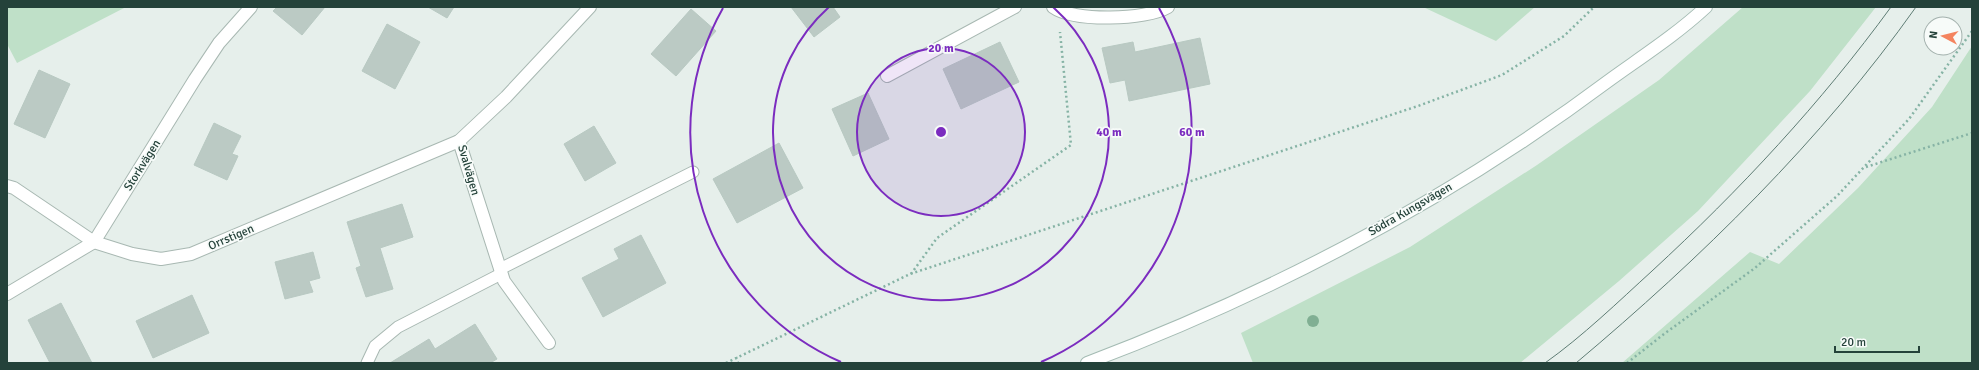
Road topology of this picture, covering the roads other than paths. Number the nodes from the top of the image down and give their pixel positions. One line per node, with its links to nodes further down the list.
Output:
1 (251, 7): 11 (street, Storkvägen)
2 (590, 7): 8 (street, Svalvägen)
3 (1015, 7): 7 (street)
4 (1168, 7): 6 (street)
5 (1706, 7): 16 (street, Södra Kungsvägen)
6 (1056, 9)
7 (887, 76)
8 (459, 141): 11 (street, Orrstigen); 12 (street, Svalvägen)
9 (693, 172): 12 (lane)
10 (7, 186): 11 (street, Orrstigen)
11 (94, 242): 13 (street, Storkvägen)
12 (501, 272): 14 (street, Svalvägen); 15 (lane)
13 (7, 294)
14 (549, 343)
15 (367, 363)
16 (1087, 363)

